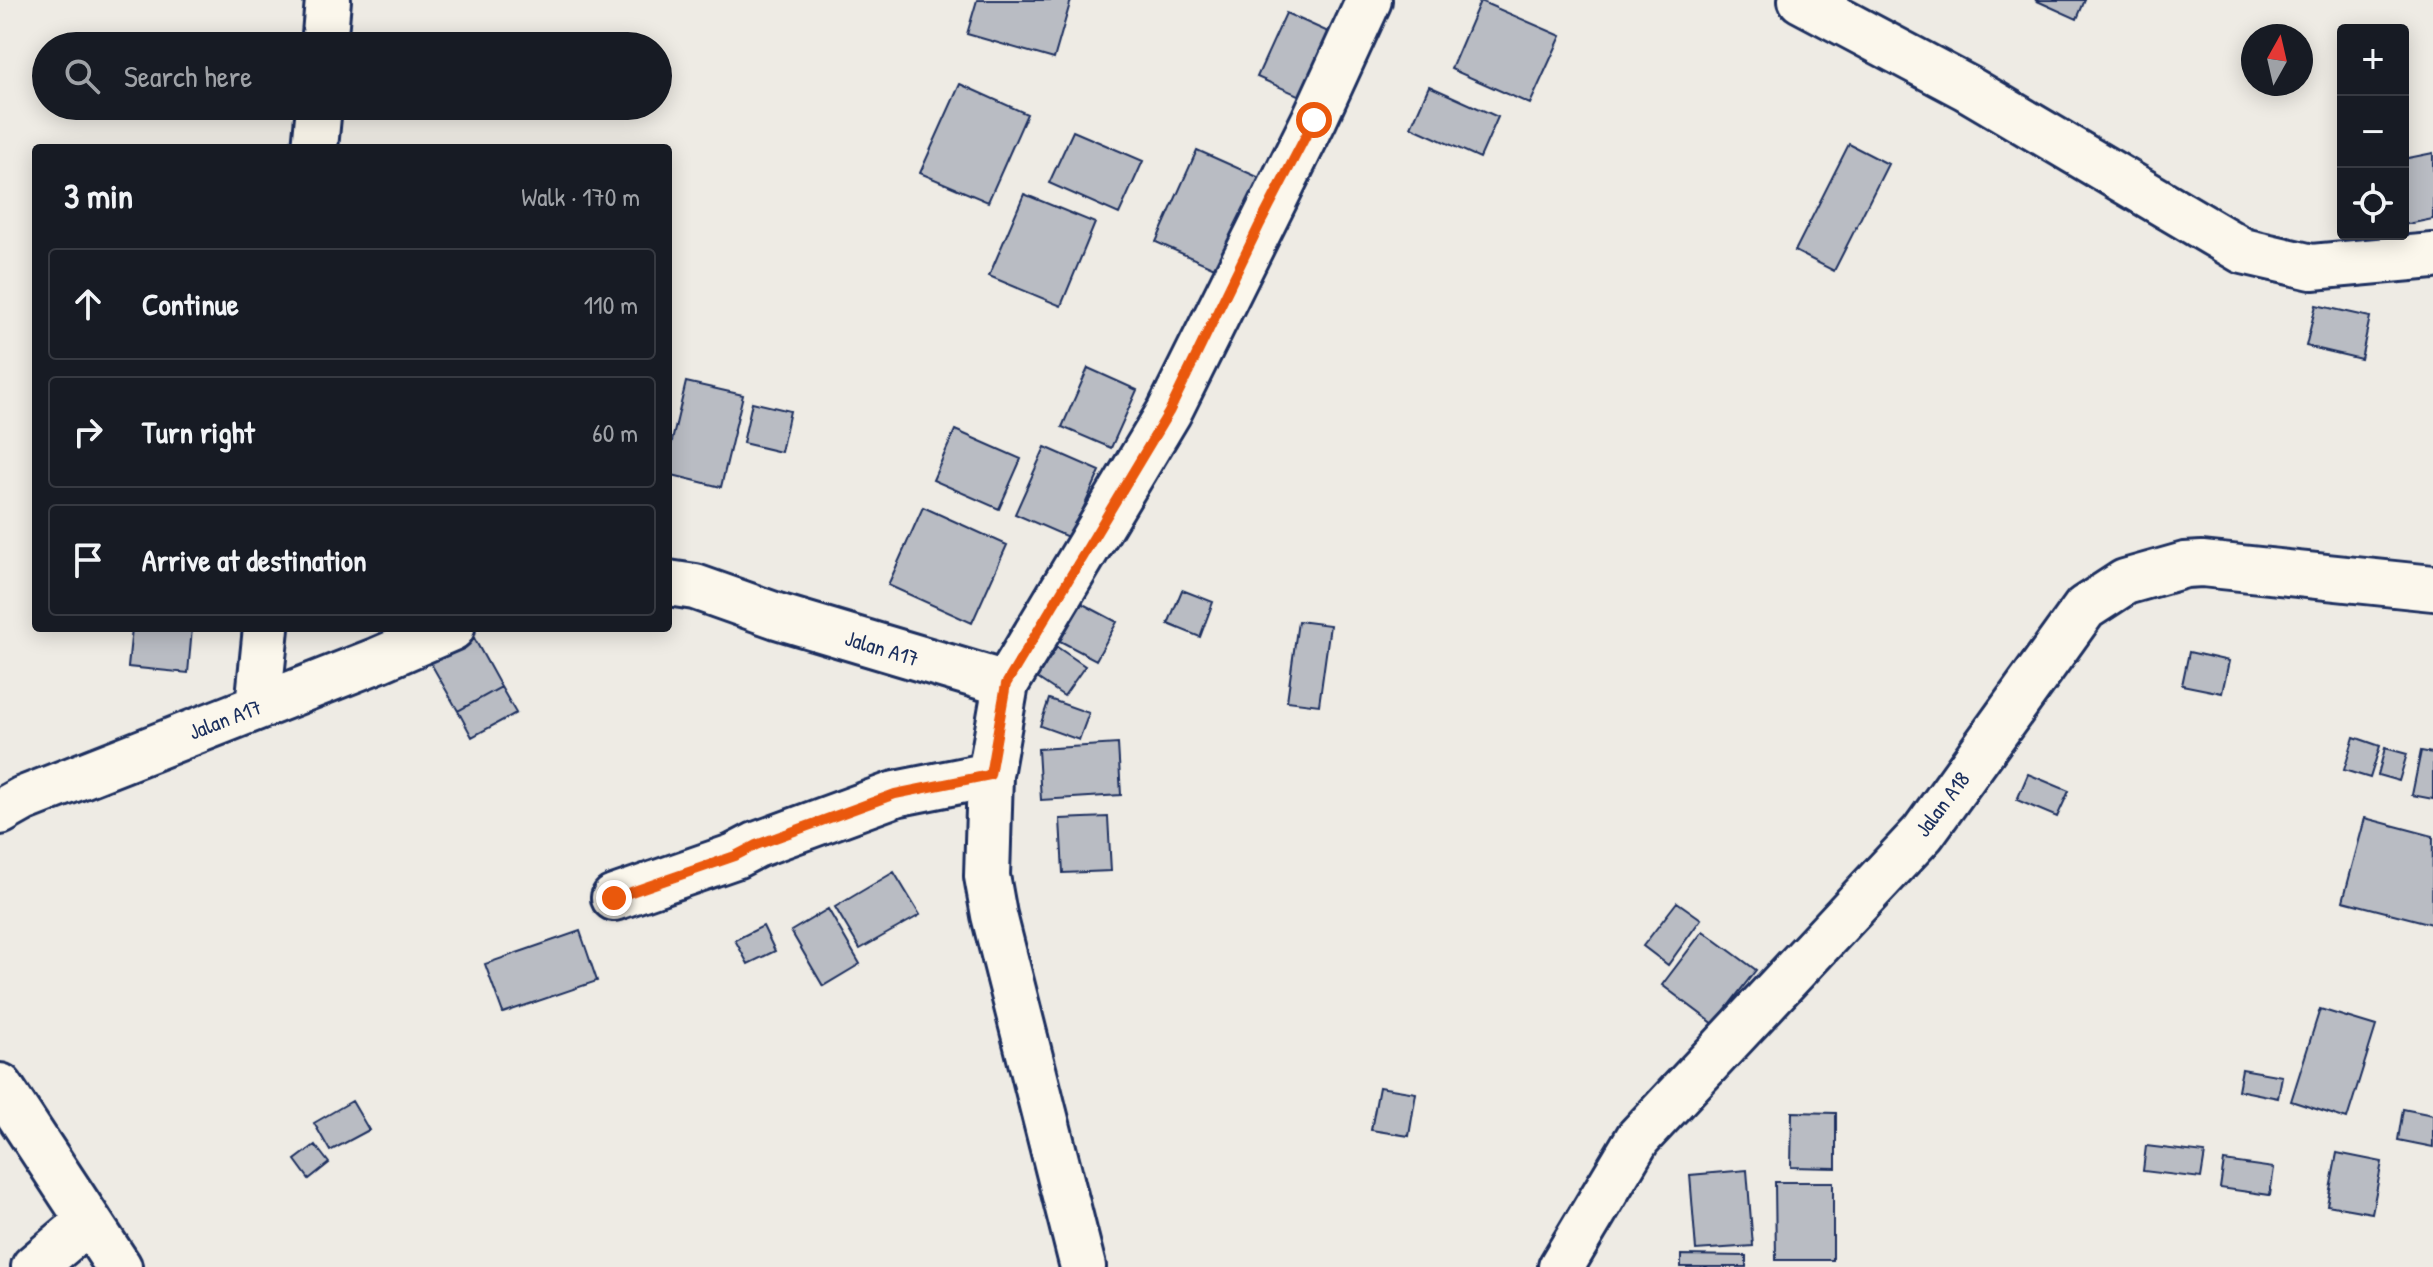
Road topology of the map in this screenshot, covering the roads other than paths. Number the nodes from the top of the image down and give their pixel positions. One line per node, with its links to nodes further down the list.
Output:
1 (328, 0): 4 (street)
2 (1369, 0): 12 (street)
3 (1801, 0): 7 (street)
4 (325, 32)
5 (318, 120): 6 (street)
6 (315, 144)
7 (2433, 256)
8 (672, 584): 12 (street, Jalan A17)
9 (2433, 588): 22 (street, Jalan A18)
10 (266, 632): 13 (street)
11 (442, 632): 13 (street, Jalan A17)
12 (1006, 684): 14 (street)
13 (258, 707): 15 (street, Jalan A17)
14 (990, 775): 16 (street); 21 (street)
15 (0, 812)
16 (614, 898)
17 (0, 1086): 18 (street)
18 (89, 1221): 19 (street); 20 (street)
19 (34, 1267)
20 (119, 1267)
21 (1083, 1267)
22 (1561, 1267)

